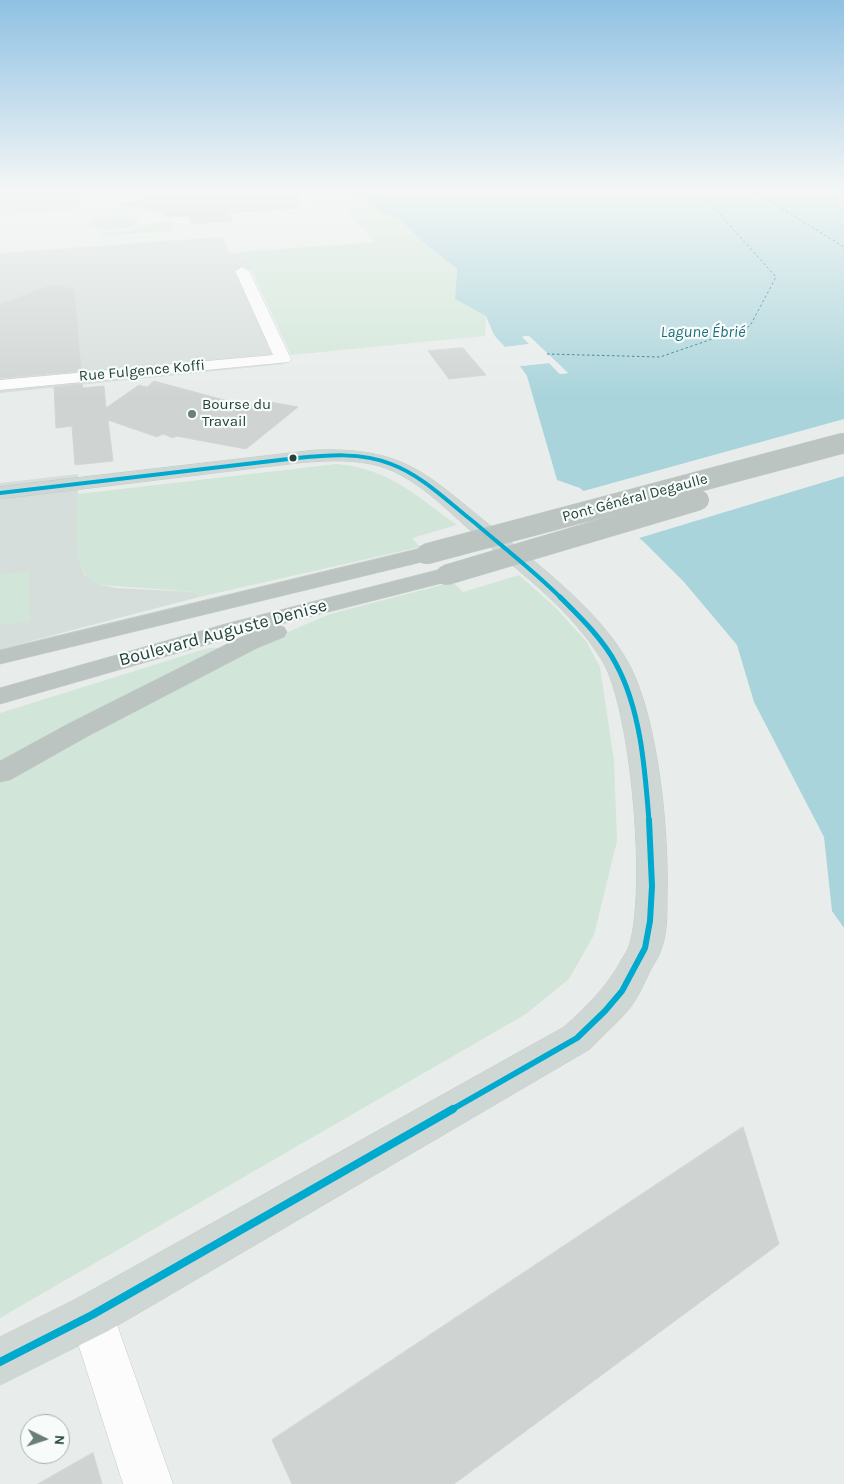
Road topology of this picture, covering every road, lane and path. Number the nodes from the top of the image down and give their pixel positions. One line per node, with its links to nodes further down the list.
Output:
1 (242, 271): 2 (street, Rue Fulgence Koffi)
2 (0, 385)
3 (844, 443): 6 (highway, Pont Général Degaulle, bridge)
4 (844, 458): 7 (highway, Pont Général Degaulle, bridge)
5 (0, 493): 12 (main road)
6 (426, 554): 9 (highway, Boulevard Auguste Denise)
7 (446, 575): 8 (highway, Boulevard Auguste Denise)
8 (350, 600): 10 (highway, Boulevard Auguste Denise); 11 (highway)
9 (0, 657)
10 (0, 696)
11 (0, 773)
12 (92, 1315): 13 (main road); 14 (street)
13 (0, 1362)
14 (148, 1484)

